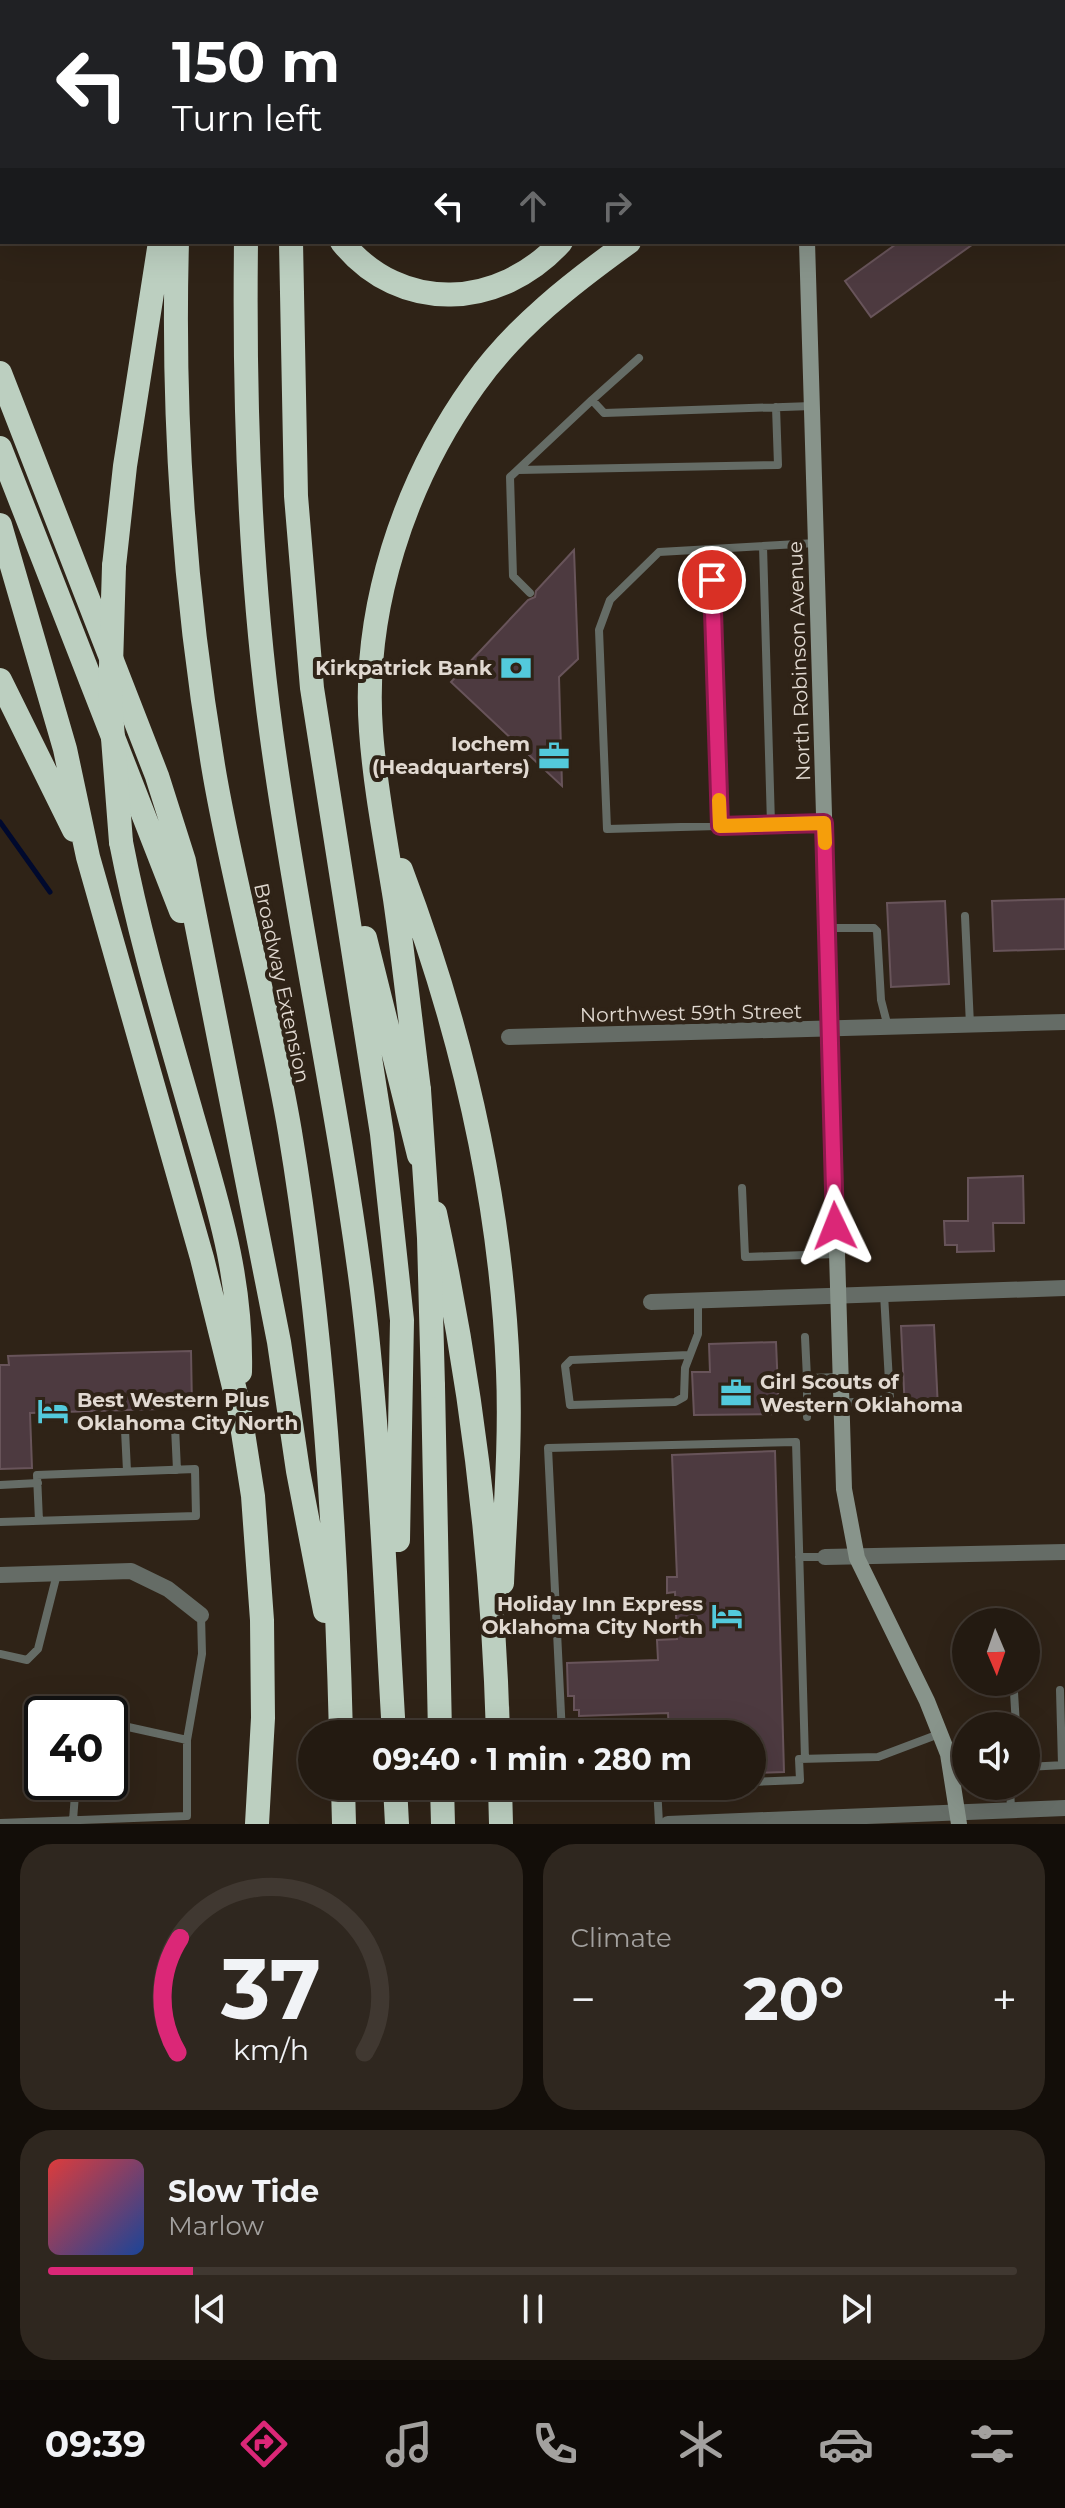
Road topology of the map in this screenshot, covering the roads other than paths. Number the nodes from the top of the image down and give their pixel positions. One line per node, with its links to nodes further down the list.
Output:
1 (160, 244): 48 (highway, bridge)
2 (177, 244): 68 (highway, Broadway Extension)
3 (246, 244): 70 (highway, Broadway Extension)
4 (291, 244): 22 (highway)
5 (344, 244): 6 (highway)
6 (559, 244)
7 (626, 244): 23 (highway)
8 (807, 244): 12 (street, North Robinson Avenue)
9 (639, 358): 11 (lane)
10 (0, 373): 30 (highway)
11 (592, 400): 13 (lane); 15 (lane)
12 (812, 406): 13 (lane); 17 (street, North Robinson Avenue)
13 (776, 407): 15 (lane)
14 (0, 448): 30 (highway)
15 (517, 470): 20 (lane)
16 (0, 525): 27 (highway)
17 (816, 543): 18 (lane); 24 (street, North Robinson Avenue)
18 (763, 546): 19 (lane); 25 (lane)
19 (711, 549): 26 (lane); 26 (lane)
20 (530, 593)
21 (0, 680): 27 (highway)
22 (330, 816): 66 (highway); 71 (highway)
23 (383, 822): 66 (highway); 72 (highway, bridge)
24 (824, 823): 25 (lane); 29 (street, North Robinson Avenue)
25 (771, 824): 26 (lane)
26 (720, 826)
27 (88, 857): 48 (highway)
28 (965, 916): 32 (lane)
29 (827, 928): 33 (lane); 34 (street, North Robinson Avenue)
30 (204, 974): 68 (highway)
31 (1065, 1022): 32 (street, Northwest 59th Street)
32 (970, 1025): 33 (street, Northwest 59th Street)
33 (888, 1028): 34 (street, Northwest 59th Street)
34 (830, 1030): 35 (street, Northwest 59th Street); 37 (street, North Robinson Avenue)
35 (509, 1037)
36 (742, 1188): 37 (lane)
37 (836, 1254): 40 (street, North Robinson Avenue)
38 (1065, 1288): 39 (street)
39 (884, 1294): 40 (street); 47 (lane)
40 (837, 1296): 41 (street); 45 (street, North Robinson Avenue)
41 (698, 1301): 42 (street); 44 (lane)
42 (651, 1302)
43 (805, 1337): 46 (lane)
44 (689, 1355): 44 (lane)
45 (840, 1377): 46 (lane); 47 (street, North Robinson Avenue)
46 (807, 1378): 49 (lane)
47 (841, 1403): 61 (street, North Robinson Avenue)
48 (239, 1407): 97 (highway)
49 (807, 1417)
50 (175, 1427): 52 (lane)
51 (125, 1430): 53 (lane)
52 (177, 1470): 53 (lane); 56 (lane)
53 (127, 1471): 54 (lane)
54 (38, 1483): 55 (lane); 56 (lane)
55 (0, 1485)
56 (39, 1521): 57 (lane)
57 (0, 1522)
58 (1065, 1552): 61 (street)
59 (799, 1557): 60 (lane); 74 (lane); 78 (lane)
60 (825, 1557): 61 (street)
61 (857, 1558): 76 (street, North Robinson Avenue)
62 (57, 1574): 63 (street); 64 (street); 65 (lane)
63 (0, 1575)
64 (201, 1615): 77 (lane)
65 (0, 1654)
66 (497, 1685): 73 (highway)
67 (1060, 1690): 79 (lane)
68 (340, 1692): 69 (highway, Broadway Extension)
69 (341, 1720)
70 (393, 1720)
71 (394, 1720)
72 (440, 1720)
73 (498, 1720)
74 (561, 1720)
75 (128, 1727): 77 (lane)
76 (940, 1733): 78 (lane); 91 (street, North Robinson Avenue)
77 (187, 1740): 92 (lane)
78 (805, 1759): 81 (lane)
79 (1064, 1765): 80 (lane)
80 (1040, 1766)
81 (766, 1781)
82 (75, 1800): 92 (lane)
83 (343, 1800): 98 (highway)
84 (396, 1800): 99 (highway)
85 (442, 1800): 100 (highway)
86 (500, 1800): 101 (highway)
87 (656, 1800): 102 (lane)
88 (1011, 1800): 90 (lane)
89 (1065, 1808): 90 (street)
90 (1011, 1810): 91 (street)
91 (959, 1818): 93 (street)
92 (73, 1820): 96 (lane)
93 (859, 1820): 94 (street)
94 (798, 1821): 95 (street)
95 (745, 1822): 104 (street)
96 (0, 1823)
97 (257, 1824)
98 (344, 1824)
99 (397, 1824)
100 (443, 1824)
101 (501, 1824)
102 (659, 1824)
103 (668, 1824): 104 (street)
104 (692, 1824)

